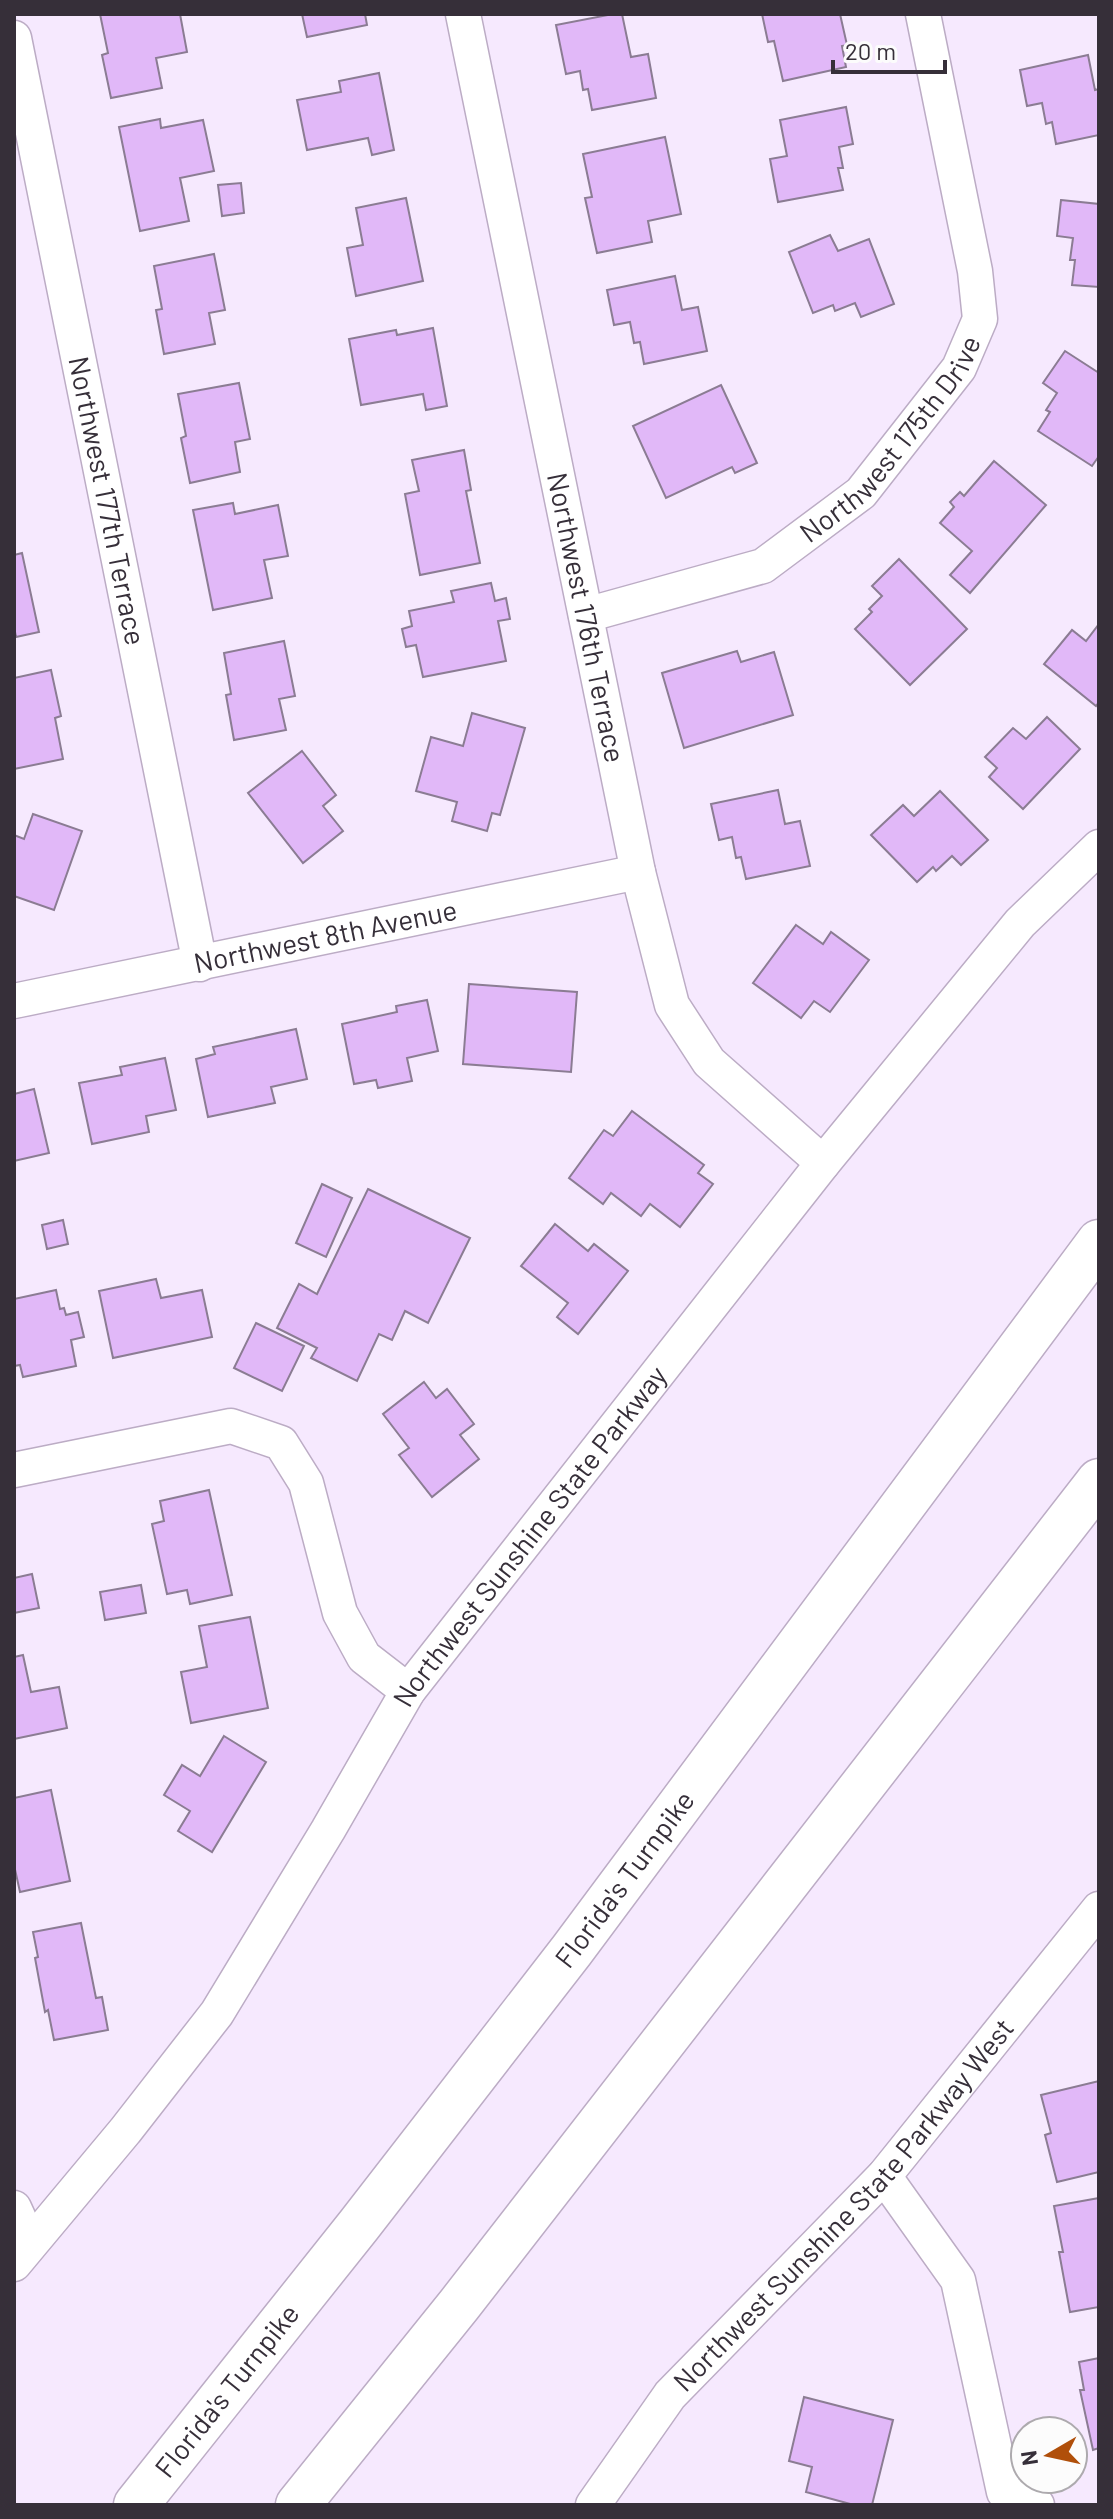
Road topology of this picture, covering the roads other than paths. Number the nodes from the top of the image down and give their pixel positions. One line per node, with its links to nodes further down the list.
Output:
1 (463, 14): 4 (street, Northwest 176th Terrace)
2 (923, 14): 4 (street, Northwest 175th Drive)
3 (14, 38): 7 (street, Northwest 177th Terrace)
4 (586, 615): 6 (street, Northwest 176th Terrace)
5 (1099, 847): 9 (street, Northwest Sunshine State Parkway)
6 (638, 872): 7 (street, Northwest 8th Avenue); 9 (street, Northwest 176th Terrace)
7 (200, 964): 8 (street, Northwest 8th Avenue)
8 (14, 1001)
9 (823, 1163): 13 (street, Northwest Sunshine State Parkway)
10 (1099, 1242): 18 (highway, Florida's Turnpike)
11 (14, 1470): 13 (street)
12 (1099, 1481): 19 (highway)
13 (408, 1691): 17 (street, Northwest Sunshine State Parkway)
14 (1099, 1909): 15 (street, Northwest Sunshine State Parkway West)
15 (884, 2176): 20 (street, Northwest Sunshine State Parkway West); 21 (street)
16 (14, 2208): 17 (street)
17 (22, 2253)
18 (136, 2505)
19 (298, 2505)
20 (593, 2505)
21 (1037, 2505)

